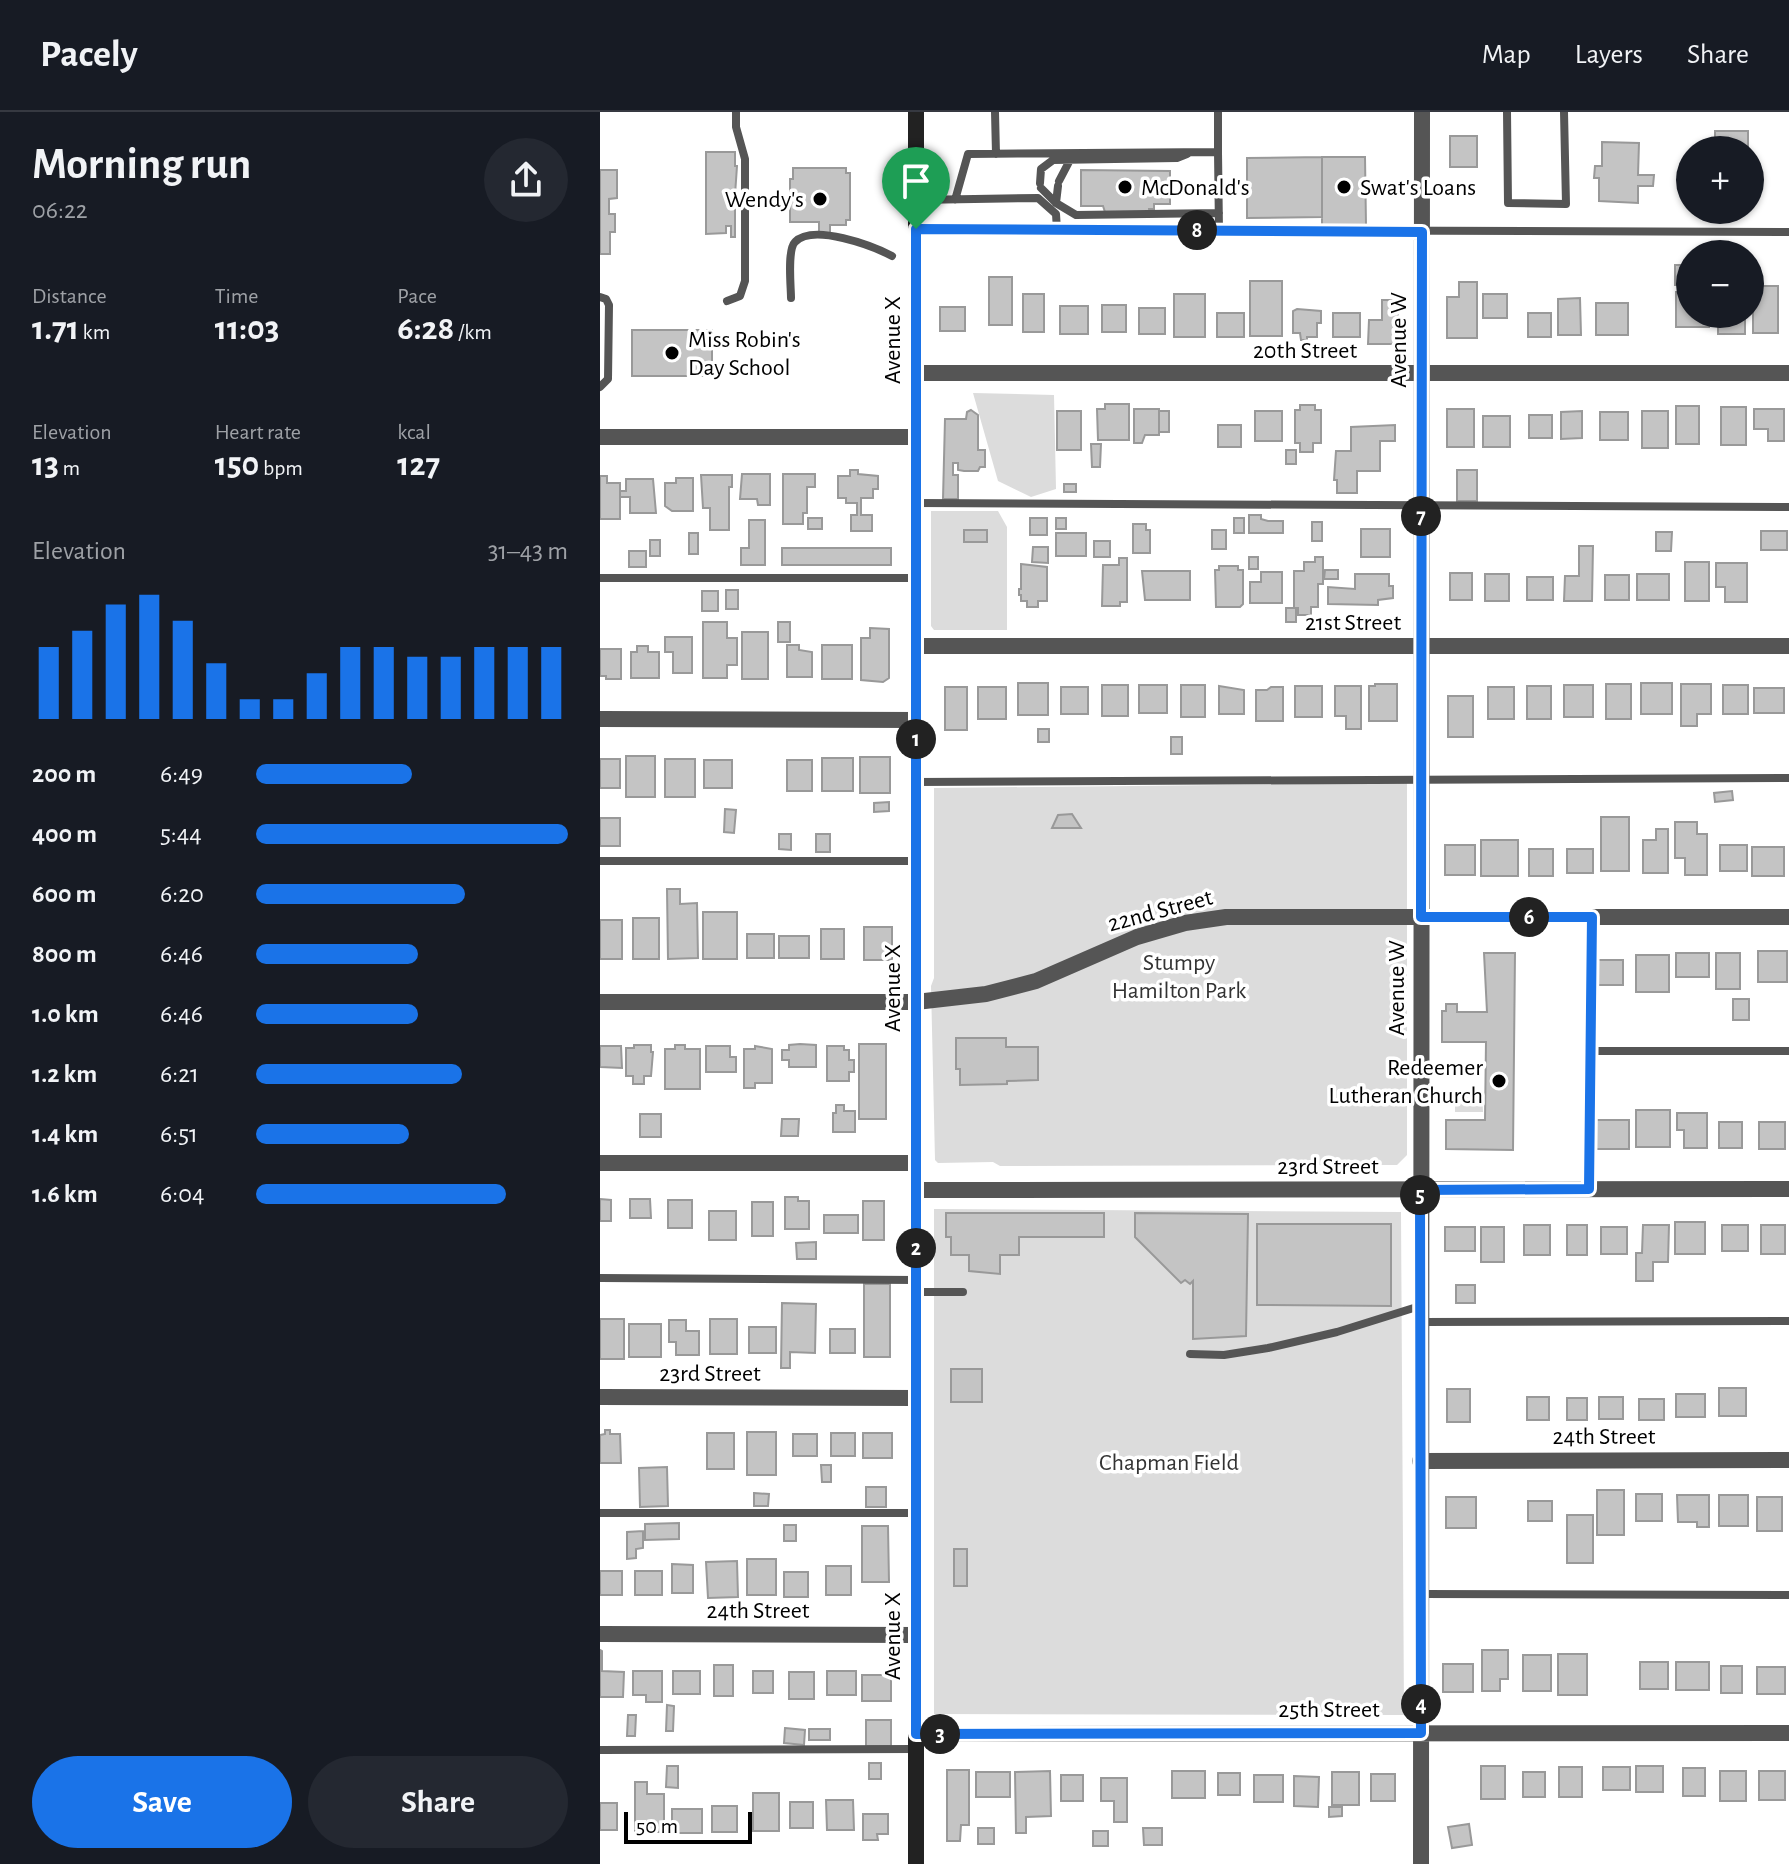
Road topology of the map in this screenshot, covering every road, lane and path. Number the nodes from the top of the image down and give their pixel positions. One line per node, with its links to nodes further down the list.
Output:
1 (736, 112): 24 (lane)
2 (916, 112): 12 (street, Avenue X)
3 (995, 112): 10 (lane)
4 (1218, 112): 9 (lane)
5 (1422, 112): 19 (street, Avenue W)
6 (1507, 112): 7 (lane)
7 (1564, 112)
8 (1192, 152): 9 (lane); 10 (lane); 11 (lane)
9 (1218, 152): 15 (lane)
10 (996, 154): 13 (lane)
11 (1070, 160): 14 (lane); 14 (lane)
12 (916, 200): 13 (lane); 16 (street, Avenue X)
13 (955, 200): 17 (lane)
14 (1056, 203): 15 (lane)
15 (1219, 213): 18 (lane)
16 (916, 229): 17 (lane); 25 (street, Avenue X)
17 (1057, 230): 18 (lane)
18 (1219, 231): 19 (lane)
19 (1422, 232): 20 (lane); 27 (street, Avenue W)
20 (1789, 232)
21 (892, 256): 23 (lane)
22 (600, 297): 28 (lane)
23 (791, 298)
24 (727, 301)
25 (916, 373): 27 (street, 20th Street); 30 (street, Avenue X)
26 (1789, 373): 27 (street, 20th Street)
27 (1421, 374): 32 (street, Avenue W)
28 (600, 387)
29 (600, 437): 30 (street)
30 (916, 437): 31 (street, Avenue X)
31 (916, 503): 32 (lane); 35 (street, Avenue X)
32 (1421, 506): 33 (lane); 37 (street, Avenue W)
33 (1789, 507)
34 (600, 578): 35 (lane)
35 (916, 578): 36 (street, Avenue X)
36 (916, 646): 37 (street, 21st Street); 40 (street, Avenue X)
37 (1421, 646): 38 (street, 21st Street); 42 (street, Avenue W)
38 (1789, 646)
39 (600, 719): 40 (street)
40 (916, 720): 43 (street, Avenue X)
41 (1789, 778): 42 (lane)
42 (1421, 780): 43 (lane); 46 (street, Avenue W)
43 (916, 782): 45 (street, Avenue X)
44 (600, 861): 45 (lane)
45 (916, 861): 50 (street, Avenue X)
46 (1421, 917): 47 (street, 22nd Street); 50 (street, 22nd Street); 58 (street, Avenue W)
47 (1592, 917): 48 (street, 22nd Street); 51 (lane)
48 (1789, 917)
49 (600, 1002): 50 (street, 22nd Street)
50 (916, 1002): 54 (street, Avenue X)
51 (1591, 1051): 52 (lane); 55 (lane)
52 (1789, 1051)
53 (600, 1163): 54 (street)
54 (916, 1163): 57 (street, Avenue X)
55 (1589, 1189): 56 (street, 23rd Street); 58 (street, 23rd Street)
56 (1789, 1189)
57 (916, 1190): 58 (street, 23rd Street); 60 (street, Avenue X)
58 (1420, 1190): 62 (street, Avenue W)
59 (600, 1278): 60 (lane)
60 (916, 1286): 61 (lane); 66 (street, Avenue X)
61 (963, 1292)
62 (1420, 1314): 63 (lane); 64 (lane); 68 (street, Avenue W)
63 (1789, 1321)
64 (1190, 1354)
65 (600, 1397): 66 (street, 23rd Street)
66 (916, 1398): 70 (street, Avenue X)
67 (1789, 1460): 68 (street, 24th Street)
68 (1420, 1461): 71 (street, Avenue W)
69 (600, 1513): 70 (lane)
70 (916, 1513): 74 (street, Avenue X)
71 (1420, 1594): 72 (lane); 75 (street, Avenue W)
72 (1789, 1595)
73 (600, 1634): 74 (street, 24th Street)
74 (916, 1635): 77 (street, Avenue X)
75 (1421, 1733): 76 (street, 25th Street); 77 (street, 25th Street); 80 (street, Avenue W)
76 (1789, 1733)
77 (916, 1742): 78 (lane); 79 (street, Avenue X)
78 (600, 1750)
79 (916, 1864)
80 (1421, 1864)

